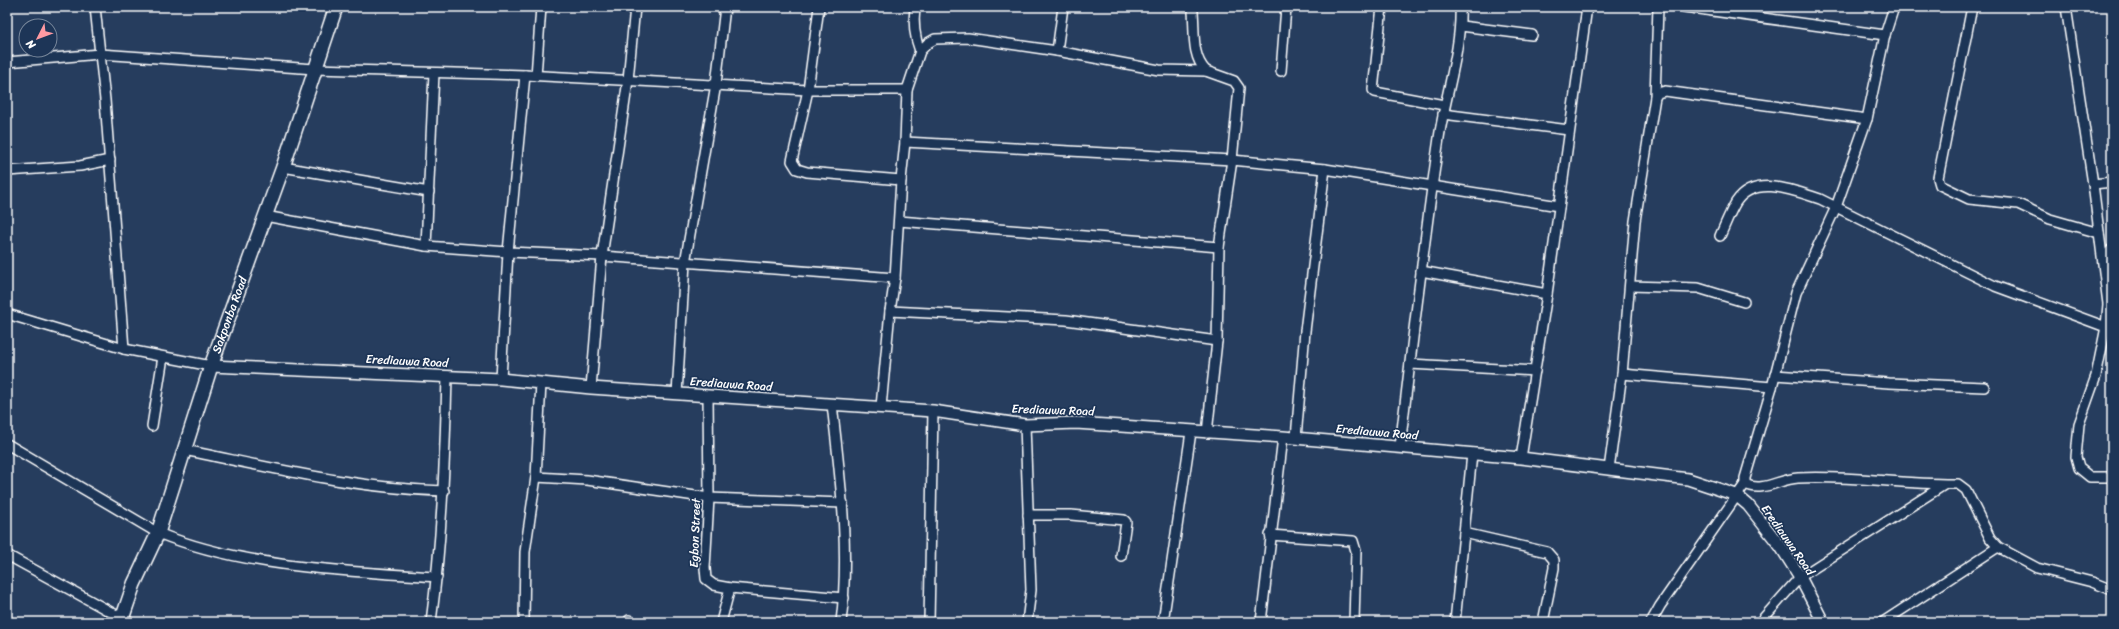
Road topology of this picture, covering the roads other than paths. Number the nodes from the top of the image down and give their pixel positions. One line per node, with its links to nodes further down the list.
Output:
1 (95, 7): 24 (street)
2 (336, 7): 26 (main road, Sakponba Road)
3 (540, 7): 31 (street)
4 (635, 7): 32 (street)
5 (725, 7): 33 (street)
6 (819, 7): 34 (street)
7 (915, 7): 22 (street)
8 (1063, 7): 23 (street)
9 (1286, 7): 28 (street)
10 (1382, 7): 37 (street)
11 (1460, 7): 19 (street)
12 (1587, 7): 39 (street)
13 (1658, 7): 36 (street)
14 (1684, 7): 21 (street)
15 (1894, 7): 21 (street)
16 (1972, 7): 55 (street)
17 (2066, 7): 48 (street)
18 (1194, 12): 27 (street)
19 (1461, 26): 20 (street); 37 (street)
20 (1532, 35)
21 (1885, 35): 38 (street)
22 (920, 51): 23 (street); 35 (street)
23 (1057, 51): 27 (street)
24 (100, 54): 25 (street); 26 (street); 41 (street)
25 (7, 62)
26 (315, 69): 29 (street); 43 (main road, Sakponba Road)
27 (1206, 71): 42 (street)
28 (1280, 71)
29 (434, 73): 30 (street); 50 (street)
30 (525, 75): 31 (street); 60 (street)
31 (536, 76): 32 (street)
32 (628, 80): 33 (street); 61 (street)
33 (716, 84): 34 (street); 63 (street)
34 (808, 90): 35 (street); 46 (street)
35 (907, 90): 40 (street)
36 (1655, 97): 38 (street); 67 (street)
37 (1444, 110): 39 (street); 49 (street)
38 (1867, 119): 52 (street)
39 (1569, 130): 51 (street)
40 (905, 142): 42 (street); 46 (street)
41 (110, 160): 45 (street); 75 (street)
42 (1232, 160): 44 (street); 58 (street)
43 (283, 166): 50 (street); 53 (main road, Sakponba Road)
44 (1326, 169): 49 (street); 98 (street)
45 (7, 171)
46 (901, 180): 54 (street)
47 (2112, 182): 48 (street)
48 (2093, 184): 55 (street)
49 (1432, 186): 51 (street); 64 (street)
50 (429, 192): 57 (street)
51 (1559, 206): 68 (street)
52 (1836, 207): 56 (street); 72 (street); 81 (street)
53 (265, 216): 57 (street); 78 (main road, Sakponba Road)
54 (899, 221): 58 (street); 65 (street)
55 (2099, 233): 62 (street)
56 (1720, 236)
57 (426, 246): 60 (street)
58 (1220, 247): 73 (street)
59 (2112, 249): 62 (street)
60 (508, 252): 61 (street); 83 (street)
61 (602, 256): 63 (street); 87 (street)
62 (2103, 260): 66 (street)
63 (685, 263): 65 (street); 88 (street)
64 (1421, 271): 68 (street); 77 (street)
65 (895, 278): 70 (street)
66 (2109, 281): 72 (street)
67 (1630, 286): 69 (street); 80 (street)
68 (1547, 294): 79 (street)
69 (1744, 302)
70 (890, 310): 73 (street); 91 (street)
71 (7, 314): 75 (street)
72 (2106, 327): 74 (street)
73 (1216, 341): 96 (street)
74 (2108, 342): 106 (street)
75 (124, 349): 76 (street)
76 (163, 357): 78 (street); 94 (street)
77 (1410, 364): 79 (street); 100 (street)
78 (211, 366): 82 (street, Erediauwa Road); 101 (main road, Sakponba Road)
79 (1535, 371): 103 (street)
80 (1622, 374): 85 (street); 104 (street)
81 (1775, 375): 85 (street); 86 (street)
82 (447, 376): 83 (street, Erediauwa Road); 109 (street)
83 (501, 379): 84 (street, Erediauwa Road)
84 (541, 383): 87 (street, Erediauwa Road); 105 (street)
85 (1772, 387): 107 (street)
86 (1984, 387)
87 (591, 388): 88 (street, Erediauwa Road)
88 (677, 394): 89 (street, Erediauwa Road)
89 (708, 396): 90 (street, Erediauwa Road); 111 (street, Egbon Street)
90 (832, 404): 91 (street, Erediauwa Road); 112 (street)
91 (881, 407): 92 (street, Erediauwa Road)
92 (933, 411): 93 (street, Erediauwa Road); 130 (street)
93 (1026, 425): 95 (street, Erediauwa Road); 113 (street)
94 (152, 426)
95 (1191, 432): 96 (street, Erediauwa Road); 132 (street)
96 (1207, 433): 97 (street, Erediauwa Road)
97 (1283, 437): 98 (street, Erediauwa Road); 116 (street)
98 (1296, 438): 100 (street, Erediauwa Road)
99 (7, 444): 114 (street)
100 (1400, 447): 102 (street, Erediauwa Road)
101 (184, 450): 109 (street); 114 (main road, Sakponba Road)
102 (1472, 454): 103 (street, Erediauwa Road); 115 (street)
103 (1522, 458): 104 (street, Erediauwa Road)
104 (1609, 469): 110 (street, Erediauwa Road)
105 (536, 477): 111 (street); 127 (street)
106 (2112, 477)
107 (1745, 484): 108 (street); 110 (street)
108 (1944, 484): 117 (street); 121 (street)
109 (444, 491): 120 (street)
110 (1736, 495): 121 (street, Erediauwa Road); 137 (street)
111 (709, 498): 112 (street); 122 (street, Egbon Street)
112 (843, 503): 124 (street)
113 (1028, 515): 119 (street); 131 (street)
114 (158, 533): 120 (street); 125 (main road, Sakponba Road)
115 (1464, 533): 135 (street); 136 (street)
116 (1270, 535): 133 (street); 134 (street)
117 (1998, 547): 123 (street); 140 (street)
118 (7, 555): 125 (street)
119 (1121, 556)
120 (436, 577): 126 (street)
121 (1800, 577): 138 (street); 139 (street, Erediauwa Road)
122 (730, 588): 124 (street, Egbon Street); 128 (street)
123 (2112, 590)
124 (844, 598): 129 (street)
125 (124, 621)
126 (430, 622)
127 (524, 622)
128 (720, 622)
129 (841, 622)
130 (930, 622)
131 (1027, 622)
132 (1163, 622)
133 (1261, 622)
134 (1354, 622)
135 (1455, 622)
136 (1543, 622)
137 (1651, 622)
138 (1760, 622)
139 (1823, 622)
140 (1883, 622)

